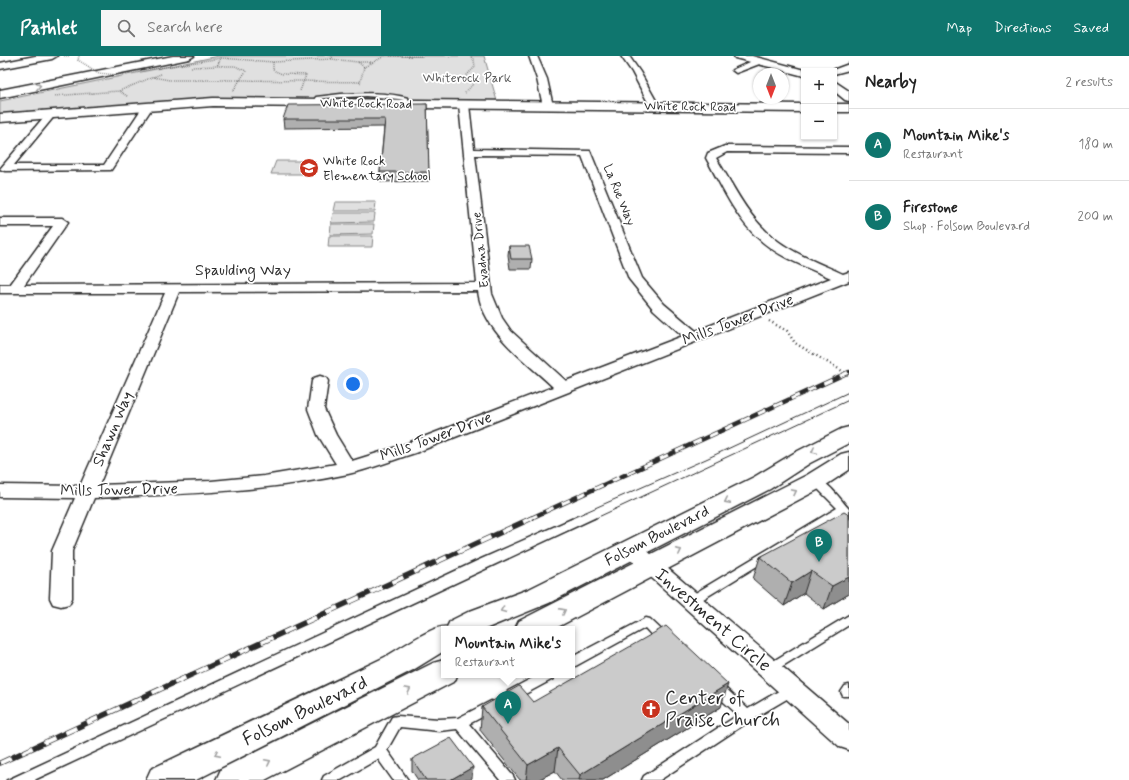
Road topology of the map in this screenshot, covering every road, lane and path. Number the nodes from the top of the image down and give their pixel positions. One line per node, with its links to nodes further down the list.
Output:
1 (52, 56): 21 (main road)
2 (64, 56): 3 (path)
3 (70, 56)
4 (79, 56): 15 (path, bridge)
5 (137, 56): 34 (main road)
6 (189, 56): 40 (main road, one-way to 6)
7 (333, 56): 16 (path)
8 (385, 56): 20 (path)
9 (390, 56): 10 (path)
10 (421, 56)
11 (470, 56): 44 (path)
12 (533, 56): 45 (street)
13 (625, 56): 46 (street)
14 (739, 56): 17 (main road)
15 (221, 58): 18 (path); 22 (path)
16 (332, 59): 18 (path); 19 (path)
17 (759, 61): 26 (street); 28 (main road)
18 (273, 62): 32 (path)
19 (358, 62): 20 (path); 23 (path)
20 (374, 62): 23 (path)
21 (0, 66)
22 (217, 66): 24 (path); 31 (path)
23 (364, 67): 33 (path)
24 (184, 68)
25 (849, 68): 27 (street)
26 (736, 70)
27 (837, 70)
28 (801, 72)
29 (164, 73): 30 (path)
30 (153, 77): 31 (path); 37 (path)
31 (240, 80): 32 (path); 38 (path)
32 (304, 81): 33 (path); 39 (path)
33 (361, 82): 35 (path)
34 (0, 83)
35 (359, 87)
36 (837, 87): 43 (main road)
37 (118, 91): 41 (path); 42 (path)
38 (233, 93)
39 (299, 93)
40 (0, 94)
41 (51, 96)
42 (129, 97)
43 (849, 97)
44 (462, 100): 45 (main road, White Rock Road); 47 (main road, White Rock Road); 54 (street, Evadna Drive)
45 (548, 106): 46 (main road, White Rock Road)
46 (654, 106): 48 (main road, White Rock Road)
47 (146, 107): 51 (main road, White Rock Road); 51 (street)
48 (801, 108)
49 (837, 108): 50 (main road)
50 (849, 108)
51 (52, 114): 52 (main road, White Rock Road)
52 (0, 118)
53 (849, 150): 56 (street)
54 (470, 152): 58 (street, Evadna Drive); 62 (street, La Rue Way)
55 (0, 222): 60 (street)
56 (846, 278): 61 (street, Mills Tower Drive)
57 (174, 287): 58 (street, Spaulding Way); 60 (street, Spaulding Way); 71 (street, Shawn Way)
58 (485, 287): 65 (street, Evadna Drive)
59 (0, 289): 60 (street, Spaulding Way)
60 (14, 289)
61 (754, 314): 62 (street, Mills Tower Drive); 63 (path)
62 (694, 337): 65 (street, Mills Tower Drive)
63 (849, 374)
64 (320, 381): 68 (street)
65 (564, 388): 68 (street, Mills Tower Drive)
66 (849, 434): 73 (main road, Folsom Boulevard, one-way to 73)
67 (846, 464): 69 (main road, Folsom Boulevard)
68 (348, 468): 71 (street, Mills Tower Drive)
69 (815, 481): 72 (lane); 74 (main road, Folsom Boulevard, one-way to 69)
70 (0, 491): 71 (street, Mills Tower Drive)
71 (86, 492): 75 (street, Shawn Way)
72 (846, 512): 76 (lane)
73 (631, 548): 74 (street, Investment Circle); 78 (main road, Folsom Boulevard, one-way to 78)
74 (651, 565): 76 (street, Investment Circle); 79 (main road, Folsom Boulevard, one-way to 74)
75 (61, 598)
76 (691, 601): 83 (street, Investment Circle)
77 (849, 619): 83 (lane)
78 (466, 626)
79 (539, 626)
80 (441, 639): 93 (main road, Folsom Boulevard, one-way to 93)
81 (674, 648): 82 (lane)
82 (575, 661)
83 (769, 669): 87 (street, Investment Circle)
84 (441, 674): 88 (main road, Folsom Boulevard, one-way to 84)
85 (543, 678): 90 (lane)
86 (708, 679): 89 (lane)
87 (793, 689): 89 (lane); 91 (street, Investment Circle)
88 (391, 711): 90 (lane); 92 (lane); 94 (main road, Folsom Boulevard, one-way to 88)
89 (747, 716): 98 (lane)
90 (460, 723): 97 (lane)
91 (849, 739)
92 (380, 751): 95 (lane); 96 (lane)
93 (183, 776)
94 (233, 780)
95 (329, 780)
96 (401, 780)
97 (508, 780)
98 (649, 780)

